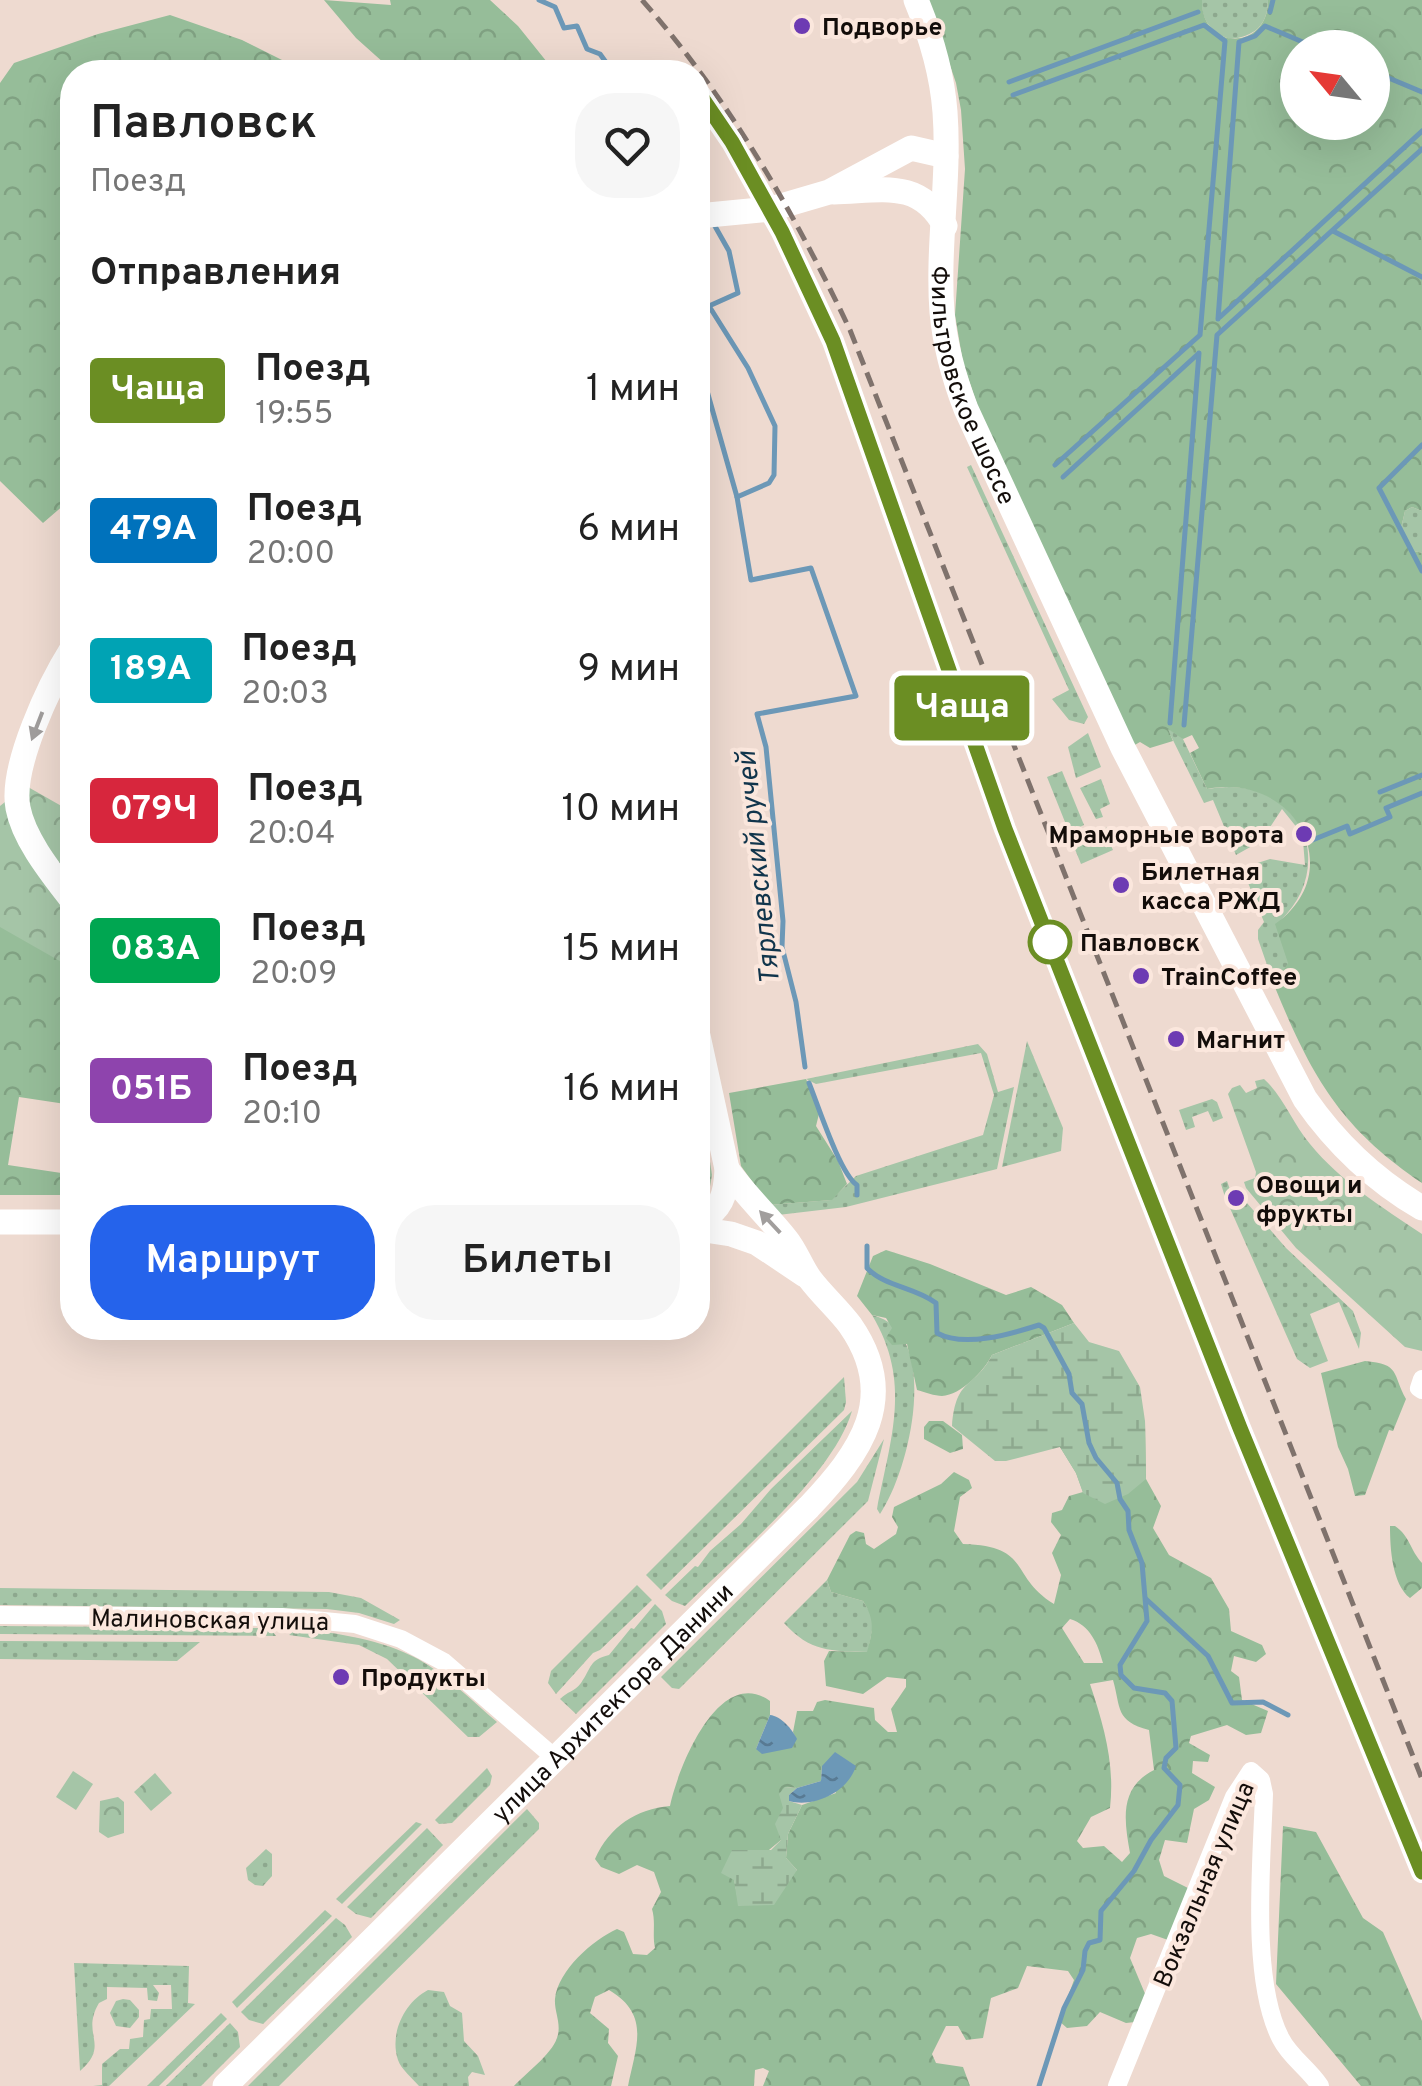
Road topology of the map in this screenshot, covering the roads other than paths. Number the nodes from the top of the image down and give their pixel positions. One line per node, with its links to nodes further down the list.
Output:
1 (916, 0): 2 (main road, Фильтровское шоссе)
2 (945, 110): 3 (main road); 4 (main road, Фильтровское шоссе)
3 (911, 148): 4 (main road); 6 (main road)
4 (947, 163): 5 (main road); 8 (main road, Фильтровское шоссе)
5 (909, 191): 6 (main road); 8 (main road)
6 (829, 192): 7 (main road)
7 (710, 215)
8 (944, 226): 13 (main road, Фильтровское шоссе)
9 (60, 672): 10 (main road, one-way to 10)
10 (60, 882)
11 (710, 1093): 12 (main road)
12 (726, 1169): 14 (main road); 18 (main road, улица Архитектора Данини, one-way to 12)
13 (1422, 1208)
14 (710, 1216)
15 (0, 1222): 16 (main road)
16 (60, 1222)
17 (710, 1229): 18 (main road, улица Архитектора Данини)
18 (809, 1278): 20 (main road, улица Архитектора Данини)
19 (0, 1615): 20 (street, Малиновская улица)
20 (555, 1758): 21 (main road, улица Архитектора Данини)
21 (225, 2086)
22 (1117, 2086): 23 (street, Вокзальная улица)
23 (1320, 2086)

